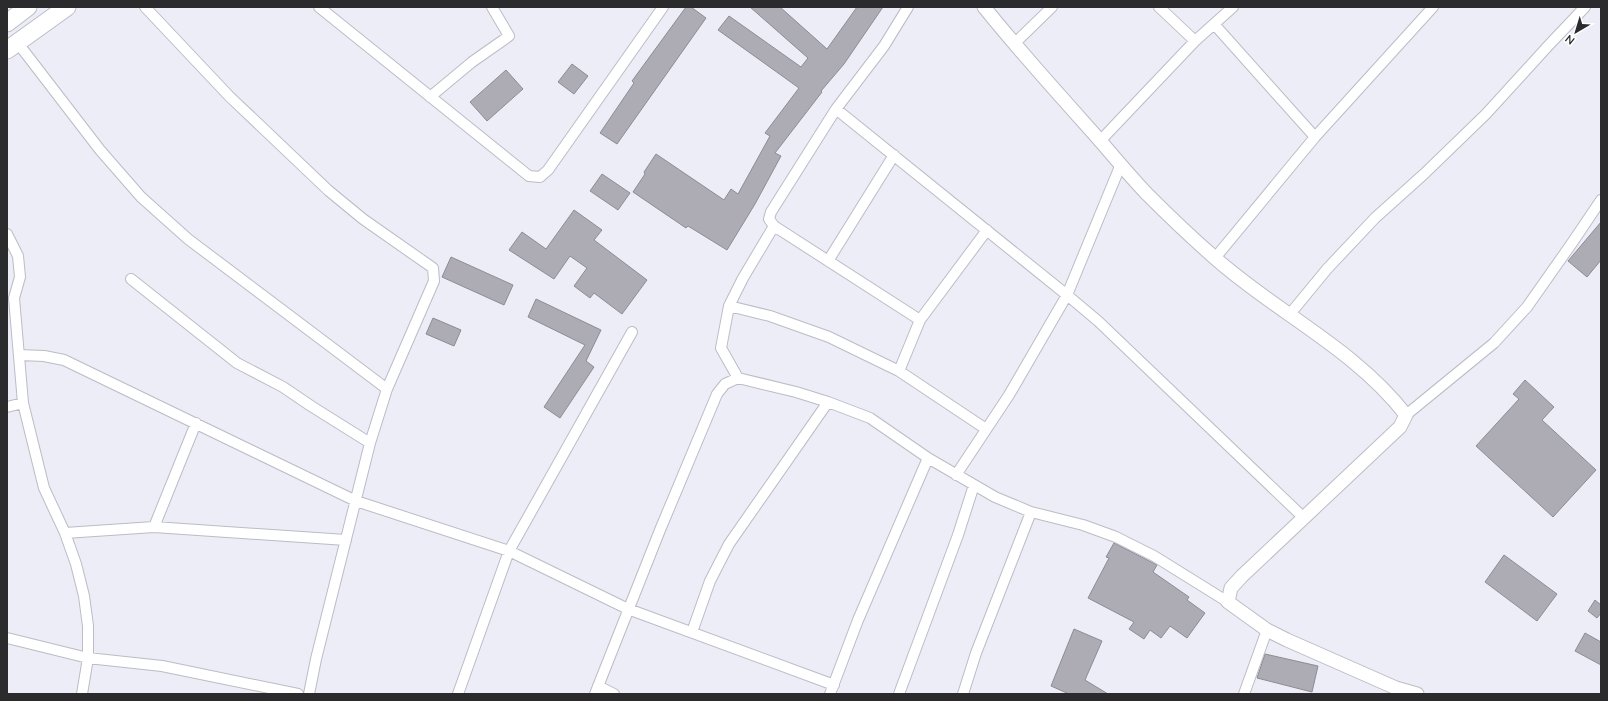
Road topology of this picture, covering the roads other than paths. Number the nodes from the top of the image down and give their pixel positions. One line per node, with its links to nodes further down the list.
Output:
1 (28, 7): 14 (highway)
2 (67, 7): 18 (highway)
3 (144, 7): 40 (street)
4 (319, 7): 19 (street)
5 (492, 7): 19 (street)
6 (663, 7): 19 (street)
7 (908, 7): 20 (street)
8 (984, 7): 17 (street)
9 (1052, 7): 17 (street)
10 (1159, 7): 16 (street)
11 (1233, 7): 15 (street)
12 (1433, 7): 21 (street)
13 (1585, 7): 34 (street)
14 (7, 23)
15 (1214, 24): 16 (street); 21 (street)
16 (1194, 41): 22 (street)
17 (1014, 44): 22 (street)
18 (12, 46): 40 (street)
19 (430, 97)
20 (836, 109): 23 (street); 26 (street)
21 (1315, 137): 29 (street)
22 (1100, 141): 24 (street)
23 (894, 155): 27 (street); 30 (street)
24 (1121, 164): 29 (street); 32 (street)
25 (1601, 200): 44 (street)
26 (774, 226): 30 (street); 33 (street)
27 (986, 230): 32 (street); 35 (street)
28 (7, 234): 37 (street)
29 (1215, 258): 34 (street)
30 (828, 261): 35 (street)
31 (132, 279): 47 (street)
32 (1067, 295): 46 (street); 53 (street)
33 (729, 306): 38 (street); 39 (street)
34 (1290, 314): 44 (street)
35 (920, 320): 38 (street)
36 (632, 332): 57 (street)
37 (18, 355): 42 (street); 45 (street)
38 (900, 371): 46 (street)
39 (738, 378): 41 (street); 59 (street)
40 (387, 389): 47 (street)
41 (828, 402): 48 (street); 61 (street)
42 (23, 403): 43 (street); 55 (street)
43 (7, 407)
44 (1406, 415): 53 (street)
45 (196, 424): 51 (street); 54 (street)
46 (986, 429): 49 (street)
47 (370, 444): 51 (street)
48 (928, 458): 49 (street); 64 (street)
49 (956, 475): 50 (street)
50 (974, 485): 52 (street); 71 (street)
51 (356, 501): 56 (street); 57 (street)
52 (1031, 512): 58 (street); 72 (street)
53 (1304, 518): 58 (street)
54 (154, 527): 55 (street); 56 (street)
55 (65, 533): 63 (street)
56 (346, 540): 68 (street)
57 (509, 551): 59 (street); 69 (street)
58 (1228, 602): 60 (street)
59 (628, 609): 61 (street); 65 (street)
60 (1268, 630): 73 (street); 74 (street)
61 (692, 632): 64 (street)
62 (7, 638): 63 (street)
63 (88, 658): 66 (street); 67 (street)
64 (832, 689)
65 (597, 690): 70 (street)
66 (82, 694)
67 (298, 694)
68 (309, 694)
69 (458, 694)
70 (614, 694)
71 (899, 694)
72 (963, 694)
73 (1244, 694)
74 (1417, 694)

